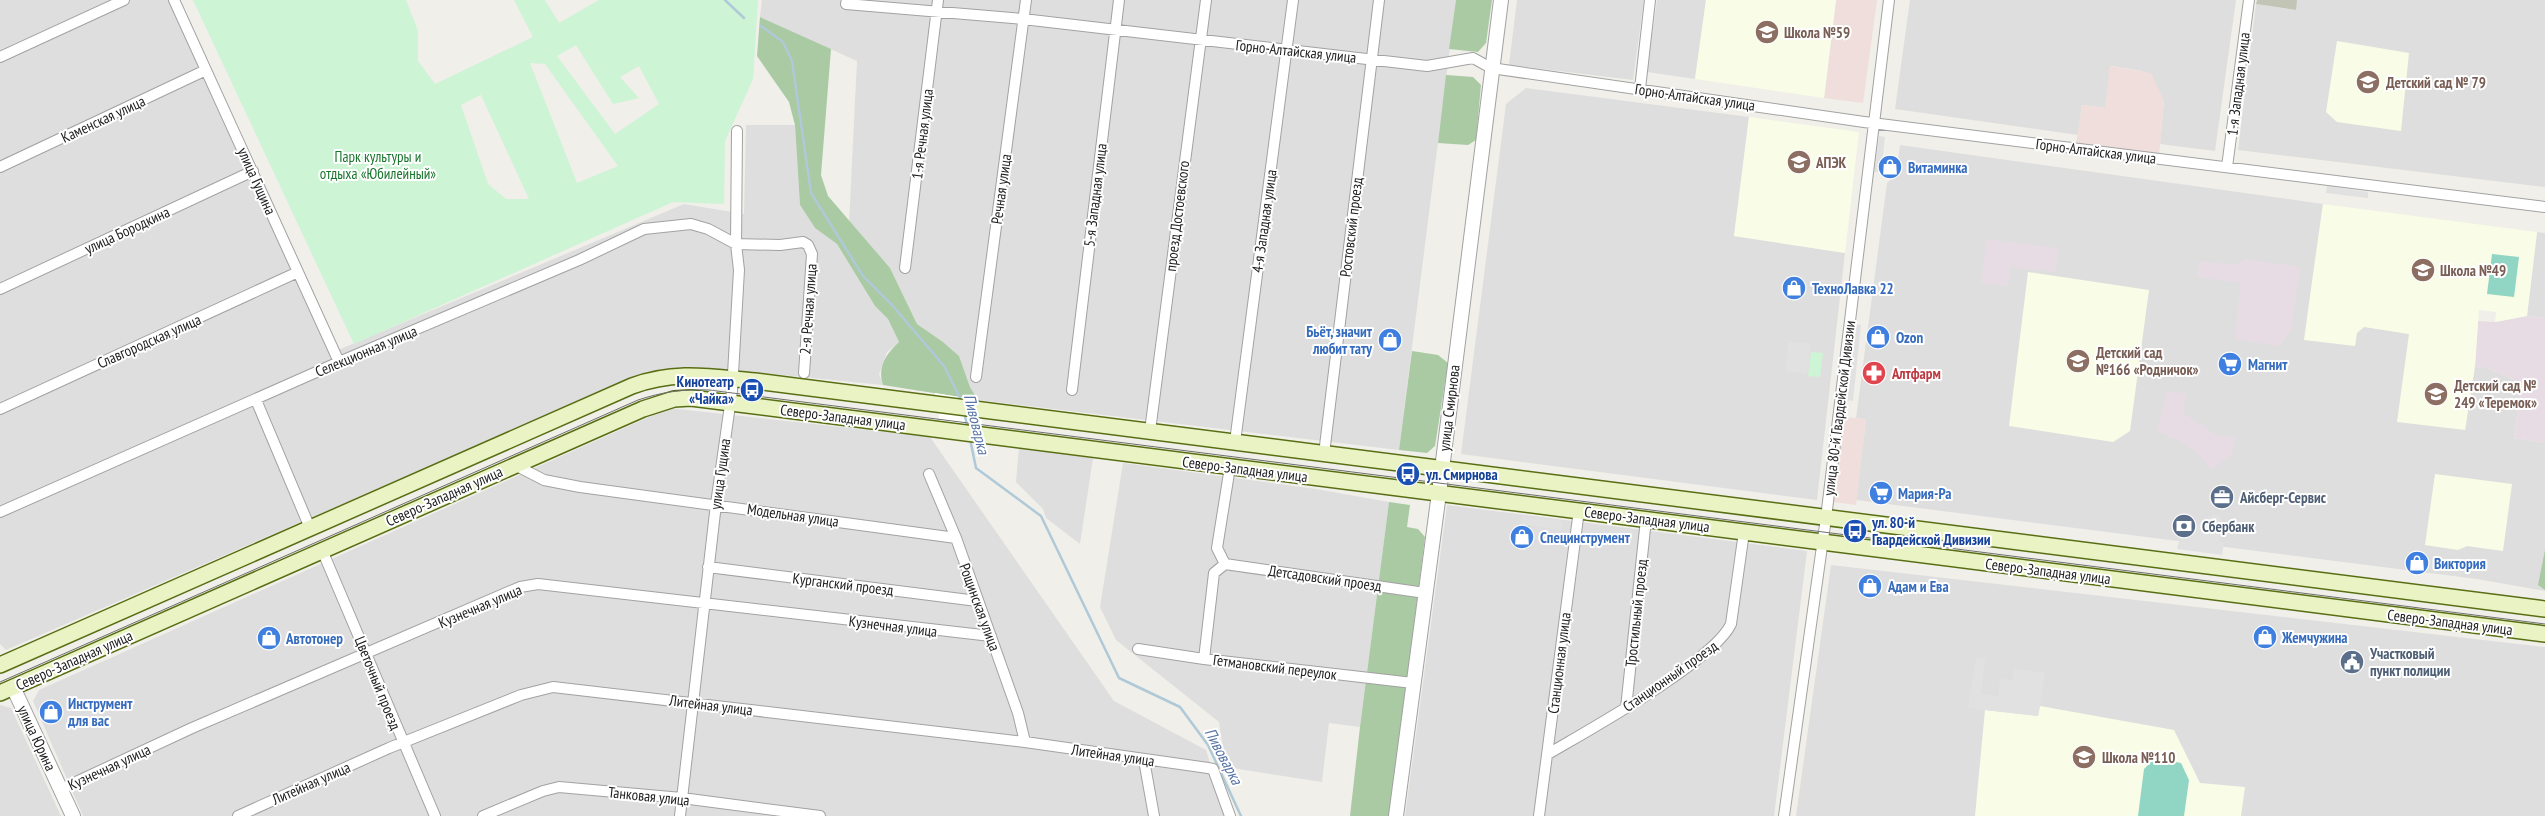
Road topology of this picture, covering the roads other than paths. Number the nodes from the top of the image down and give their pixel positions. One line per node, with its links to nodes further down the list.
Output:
1 (124, 0): 19 (street)
2 (174, 0): 22 (street, улица Гущина)
3 (938, 0): 14 (street, 1-я Речная улица)
4 (1026, 0): 15 (street, Речная улица)
5 (1119, 0): 16 (street, 5-я Западная улица)
6 (1206, 0): 17 (street, проезд Достоевского)
7 (1294, 0): 18 (street, 4-я Западная улица)
8 (1379, 0): 20 (street, Ростовский проезд)
9 (1501, 0): 21 (street, улица Смирнова)
10 (1650, 0): 23 (street)
11 (1889, 0): 24 (street, улица 80-й Гвардейской Дивизии)
12 (2248, 0): 27 (street, 1-я Западная улица)
13 (846, 2): 14 (street, Горно-Алтайская улица)
14 (937, 12): 15 (street, Горно-Алтайская улица); 31 (street, 1-я Речная улица)
15 (1024, 19): 16 (street, Горно-Алтайская улица); 36 (street, Речная улица)
16 (1115, 30): 17 (street, Горно-Алтайская улица); 38 (street, 5-я Западная улица)
17 (1200, 41): 18 (street, Горно-Алтайская улица); 42 (street, проезд Достоевского)
18 (1287, 51): 20 (street, Горно-Алтайская улица); 43 (street, 4-я Западная улица)
19 (0, 57)
20 (1371, 58): 21 (street, Горно-Алтайская улица); 44 (street, Ростовский проезд)
21 (1492, 68): 23 (street, Горно-Алтайская улица); 47 (street, улица Смирнова)
22 (206, 70): 26 (street, Каменская улица); 28 (street, улица Гущина)
23 (1640, 89): 24 (street, Горно-Алтайская улица)
24 (1872, 122): 27 (street, Горно-Алтайская улица); 53 (street, улица 80-й Гвардейской Дивизии)
25 (737, 131): 30 (street, улица Гущина)
26 (0, 167)
27 (2227, 167): 29 (street, Горно-Алтайская улица)
28 (253, 172): 32 (street, улица Гущина); 33 (street, улица Бородкина)
29 (2545, 208)
30 (736, 244): 34 (street, Селекционная улица); 35 (street, 2-я Речная улица); 37 (street, улица Гущина)
31 (905, 268)
32 (298, 272): 34 (street, улица Гущина); 41 (street, Славгородская улица)
33 (0, 289)
34 (340, 362): 39 (street, Селекционная улица)
35 (804, 373)
36 (976, 377)
37 (732, 379): 40 (street, улица Гущина); 42 (main road, Северо-Западная улица); 55 (main road, Северо-Западная улица)
38 (1072, 390)
39 (256, 400): 52 (street, Селекционная улица); 55 (street)
40 (731, 403): 45 (main road, Северо-Западная улица); 46 (main road, Северо-Западная улица); 50 (street, улица Гущина)
41 (0, 409)
42 (1150, 432): 43 (main road, Северо-Западная улица)
43 (1235, 442): 44 (main road, Северо-Западная улица)
44 (1324, 454): 47 (main road, Северо-Западная улица)
45 (515, 465): 50 (street, Модельная улица); 59 (main road, Северо-Западная улица)
46 (1230, 467): 49 (main road, Северо-Западная улица); 60 (street)
47 (1442, 469): 49 (street, улица Смирнова); 53 (main road, Северо-Западная улица)
48 (929, 474): 57 (street, Рощинская улица)
49 (1439, 494): 51 (main road, Северо-Западная улица); 62 (street, улица Смирнова)
50 (716, 504): 57 (street, Модельная улица); 61 (street, улица Гущина)
51 (1579, 510): 54 (main road, Северо-Западная улица); 78 (street, Станционная улица)
52 (0, 512)
53 (1826, 518): 58 (street, улица 80-й Гвардейской Дивизии); 65 (main road, Северо-Западная улица)
54 (1646, 519): 56 (main road, Северо-Западная улица); 75 (street, Тростильный проезд)
55 (310, 528): 71 (main road, Северо-Западная улица)
56 (1744, 532): 58 (main road, Северо-Западная улица); 75 (street, Станционный проезд)
57 (956, 538): 63 (street, Рощинская улица)
58 (1822, 542): 66 (main road, Северо-Западная улица); 92 (street, улица 80-й Гвардейской Дивизии)
59 (322, 550): 69 (street, Цветочный проезд); 73 (main road, Северо-Западная улица)
60 (1225, 564): 62 (street, Детсадовский проезд); 70 (street)
61 (708, 567): 63 (street, Курганский проезд); 64 (street, улица Гущина)
62 (1425, 593): 72 (street, улица Смирнова)
63 (977, 601): 67 (street, Рощинская улица)
64 (704, 604): 67 (street, Кузнечная улица); 69 (street, Кузнечная улица); 74 (street, улица Гущина)
65 (2545, 610)
66 (2545, 634)
67 (991, 636): 76 (street, Рощинская улица)
68 (1138, 649): 70 (street, Гетмановский переулок)
69 (366, 654): 77 (street, Цветочный проезд); 80 (street, Кузнечная улица)
70 (1204, 659): 72 (street, Гетмановский переулок)
71 (0, 663): 73 (main road, улица Юрина)
72 (1413, 683): 90 (street, улица Смирнова)
73 (6, 690): 80 (street, улица Юрина)
74 (692, 702): 76 (street, Литейная улица); 77 (street, Литейная улица); 81 (street, улица Гущина)
75 (1626, 708): 78 (street, Станционный проезд)
76 (1026, 742): 79 (street, Литейная улица)
77 (402, 744): 83 (street, Литейная улица); 84 (street, Цветочный проезд)
78 (1548, 754): 91 (street, Станционная улица)
79 (1144, 760): 88 (street); 89 (street, Литейная улица)
80 (60, 788): 82 (street, улица Юрина)
81 (682, 798): 85 (street, Танковая улица); 86 (street, улица Гущина); 87 (street, Танковая улица)
82 (73, 816)
83 (238, 816)
84 (435, 816)
85 (483, 816)
86 (680, 816)
87 (820, 816)
88 (1154, 816)
89 (1230, 816)
90 (1396, 816)
91 (1539, 816)
92 (1784, 816)

